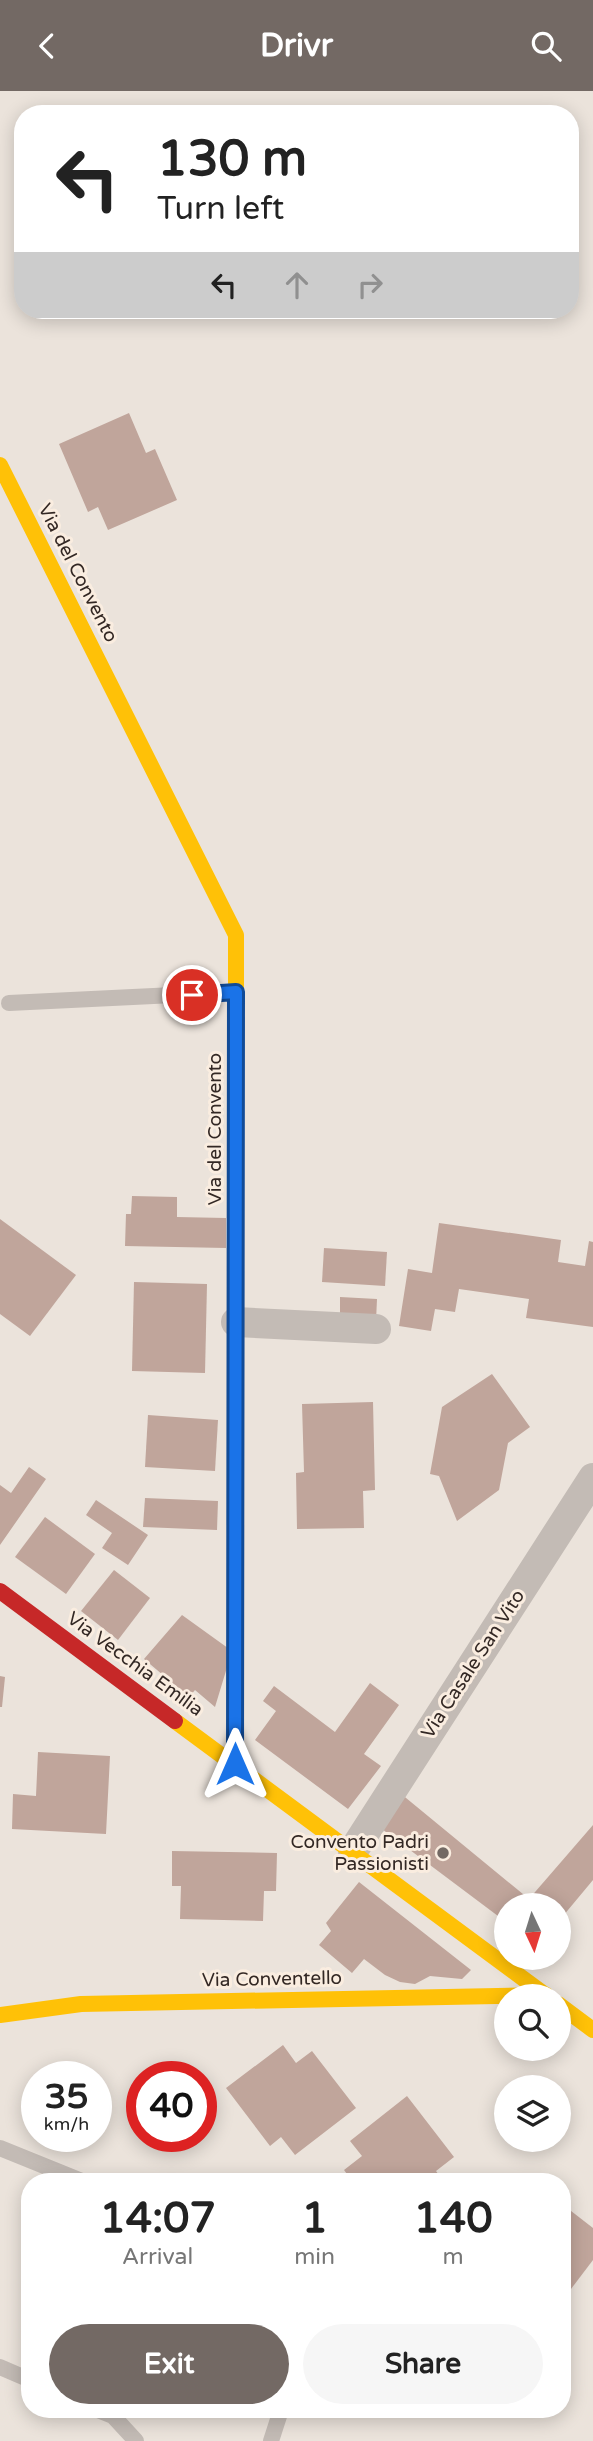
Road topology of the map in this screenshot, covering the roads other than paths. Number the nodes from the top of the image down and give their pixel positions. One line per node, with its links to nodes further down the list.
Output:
1 (0, 465): 2 (street, Via del Convento)
2 (236, 992): 3 (lane); 4 (street, Via del Convento)
3 (9, 1003)
4 (236, 1322): 5 (street); 8 (street, Via del Convento)
5 (376, 1329)
6 (593, 1478): 9 (street, Via Casale San Vito)
7 (0, 1591): 8 (street, Via Vecchia Emilia)
8 (235, 1764): 9 (street, Via Vecchia Emilia)
9 (353, 1851): 10 (street, Via Vecchia Emilia)
10 (531, 1984)
11 (494, 2000): 13 (street, Via Conventello)
12 (571, 2014): 14 (street, Via Vecchia Emilia)
13 (0, 2015)
14 (593, 2031)
15 (0, 2148): 16 (lane)
16 (62, 2173)
17 (0, 2367): 18 (lane)
18 (21, 2376)
19 (115, 2418): 21 (lane)
20 (278, 2418): 22 (lane)
21 (136, 2441)
22 (271, 2441)

